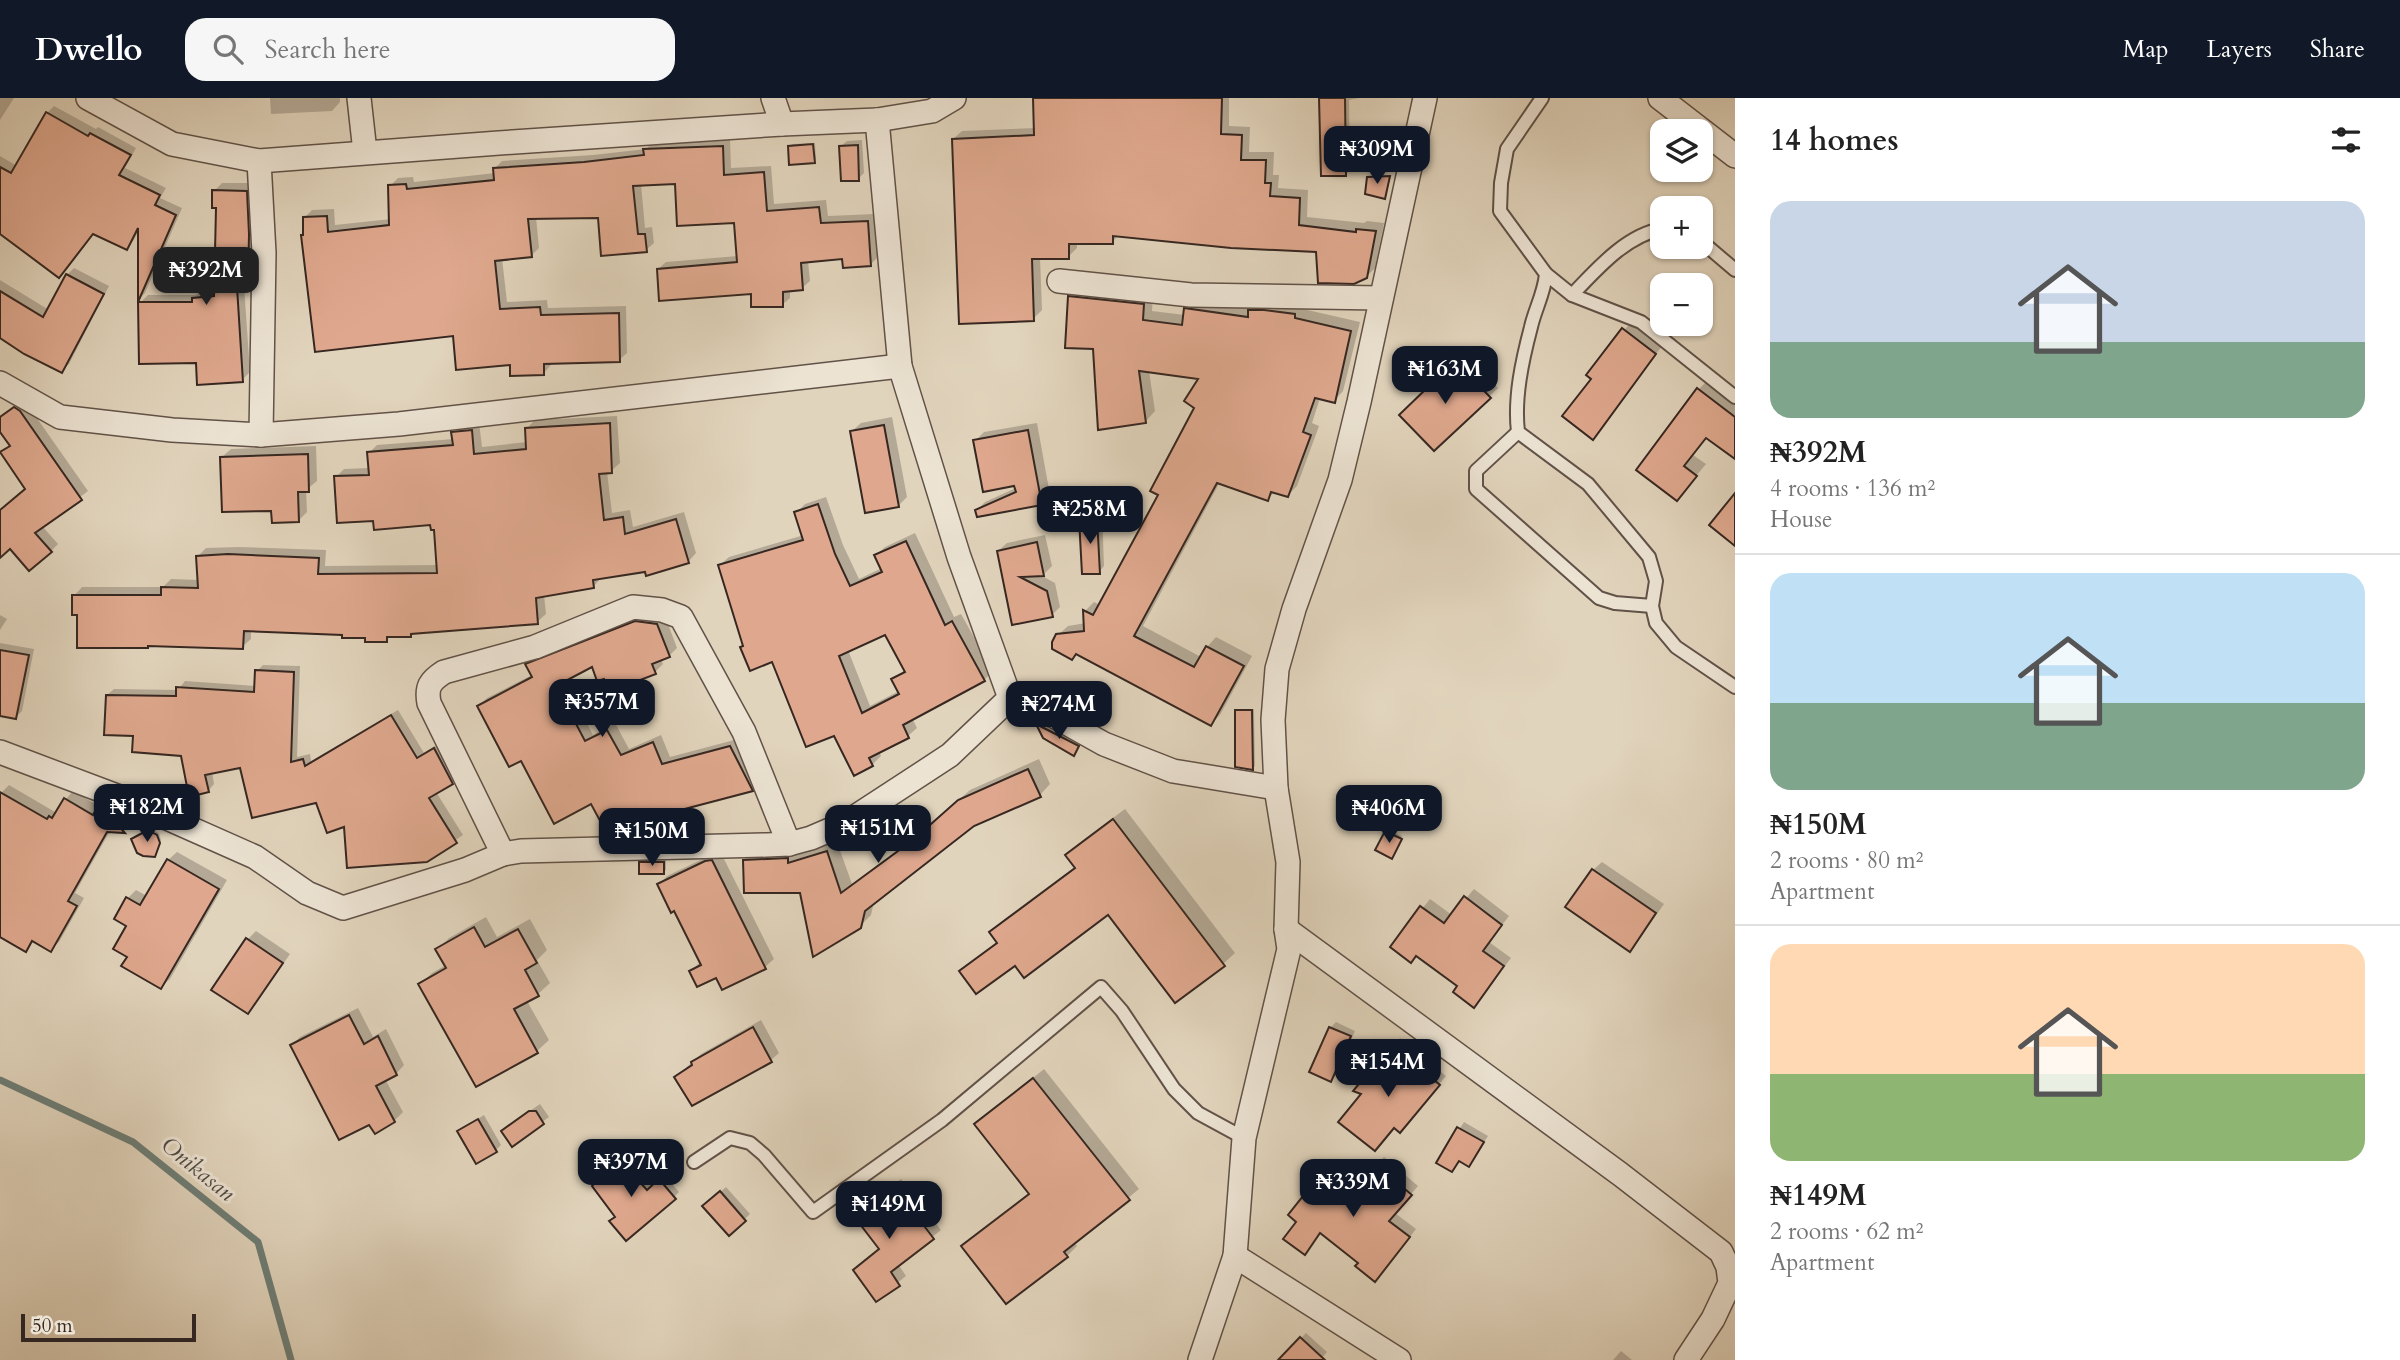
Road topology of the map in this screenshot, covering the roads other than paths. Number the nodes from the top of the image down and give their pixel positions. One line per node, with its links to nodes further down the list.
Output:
1 (88, 98): 12 (street)
2 (359, 98): 10 (street)
3 (773, 98): 9 (street)
4 (954, 98): 8 (street)
5 (1425, 98): 19 (street)
6 (1542, 98): 16 (lane)
7 (1660, 98): 11 (street)
8 (877, 121): 9 (street); 20 (street)
9 (782, 124): 10 (street)
10 (365, 152): 12 (street)
11 (1735, 156)
12 (259, 161): 24 (street)
13 (1650, 233): 18 (lane)
14 (1713, 251): 15 (lane)
15 (1735, 270)
16 (1546, 274): 18 (lane); 23 (lane)
17 (1059, 281): 19 (street)
18 (1572, 295): 22 (lane)
19 (1381, 298): 29 (street)
20 (900, 366): 24 (street); 27 (street)
21 (0, 383): 24 (street)
22 (1735, 397)
23 (1518, 432): 25 (lane); 25 (lane)
24 (261, 435)
25 (1652, 606): 26 (lane)
26 (1735, 687)
27 (1010, 698): 29 (street); 30 (street)
28 (0, 752): 31 (street)
29 (1276, 788): 32 (street)
30 (789, 844): 31 (street); 31 (street)
31 (503, 853)
32 (1286, 929): 33 (street); 38 (street)
33 (1244, 1138): 34 (lane); 35 (street)
34 (694, 1162)
35 (1235, 1256): 36 (street); 37 (street)
36 (1200, 1360)
37 (1399, 1360)
38 (1686, 1360)

